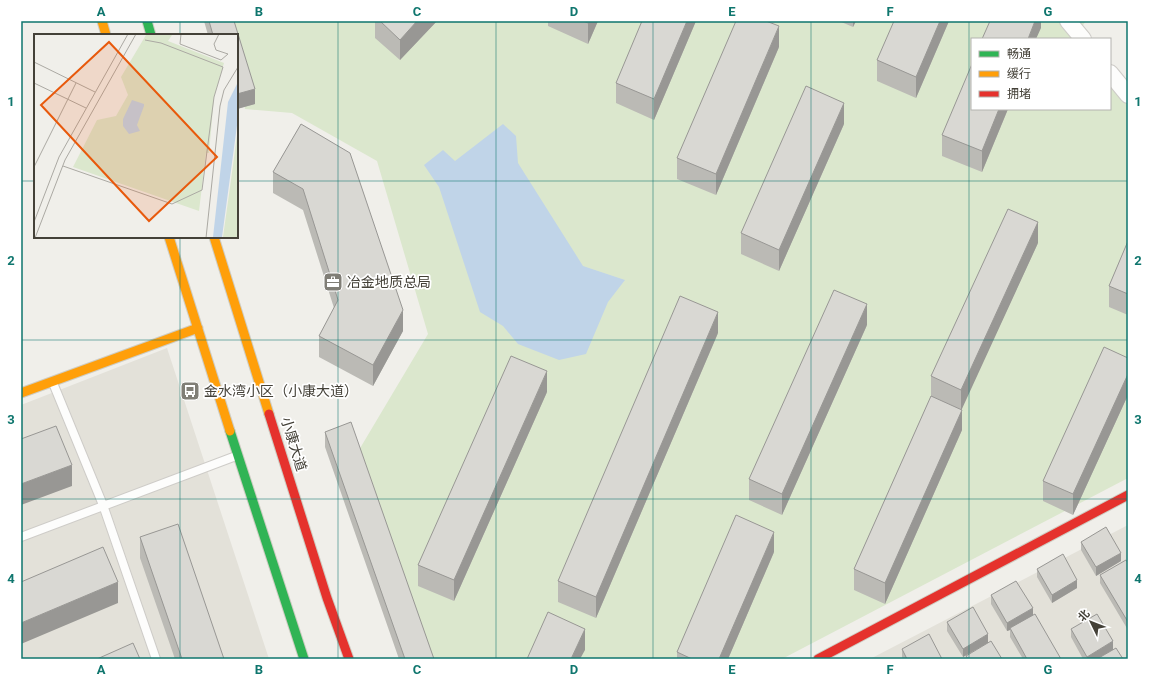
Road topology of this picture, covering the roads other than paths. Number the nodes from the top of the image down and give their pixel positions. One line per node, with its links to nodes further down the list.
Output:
1 (102, 21): 4 (main road)
2 (147, 21): 5 (main road)
3 (1068, 21): 6 (street)
4 (106, 34)
5 (151, 34)
6 (1082, 38)
7 (1111, 73): 8 (street)
8 (1128, 94)
9 (169, 238): 11 (main road)
10 (214, 238): 20 (main road, 小康大道)
11 (198, 328): 12 (main road); 14 (main road)
12 (52, 382): 13 (main road); 16 (lane)
13 (21, 393)
14 (239, 455): 16 (lane); 19 (main road)
15 (1128, 495): 21 (main road)
16 (103, 505): 17 (lane); 18 (lane)
17 (21, 537)
18 (156, 659)
19 (304, 659)
20 (349, 659)
21 (818, 659)

